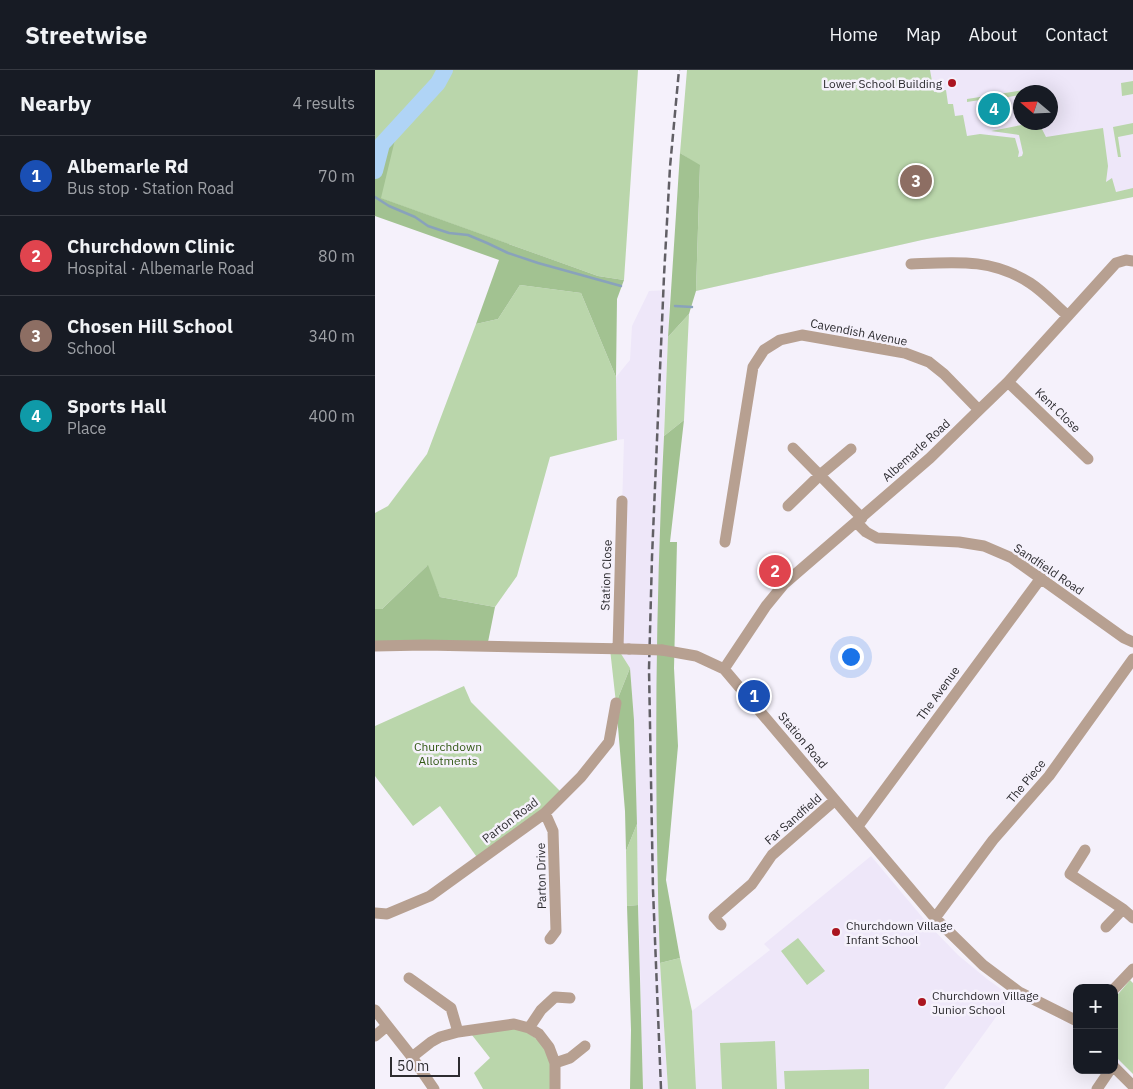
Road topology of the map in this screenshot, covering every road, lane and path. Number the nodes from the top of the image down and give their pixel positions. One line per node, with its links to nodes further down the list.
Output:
1 (1133, 261): 3 (street, Albemarle Road)
2 (911, 264): 3 (street)
3 (1068, 316): 4 (street, Albemarle Road)
4 (1008, 382): 5 (street, Albemarle Road); 8 (street, Kent Close)
5 (979, 410): 12 (street, Albemarle Road); 13 (street, Cavendish Avenue)
6 (793, 448): 9 (street, Sandfield Road)
7 (851, 449): 9 (street)
8 (1088, 459)
9 (821, 475): 11 (street); 12 (street, Sandfield Road)
10 (622, 501): 17 (street, Station Close)
11 (788, 506)
12 (859, 520): 14 (street, Sandfield Road); 19 (street, Albemarle Road)
13 (725, 542)
14 (1041, 578): 15 (street, Sandfield Road); 23 (street, The Avenue)
15 (1133, 642)
16 (375, 646): 17 (street, Station Road)
17 (623, 649): 19 (street, Station Road, bridge)
18 (1133, 659): 27 (street, The Piece)
19 (724, 669): 21 (street, Station Road)
20 (616, 703): 22 (street, Parton Road)
21 (835, 800): 23 (street, Station Road); 29 (street, Far Sandfield)
22 (545, 813): 26 (street, Parton Road); 31 (street, Parton Drive)
23 (858, 826): 27 (street, Station Road)
24 (1085, 850): 25 (street)
25 (1123, 909): 28 (street); 30 (street)
26 (375, 913)
27 (935, 918): 37 (street, Station Road)
28 (1133, 918)
29 (721, 925)
30 (1106, 927)
31 (550, 939)
32 (1133, 969): 34 (street)
33 (418, 979): 40 (street)
34 (1118, 985)
35 (570, 998): 39 (street)
36 (375, 1010): 38 (street)
37 (1073, 1019)
38 (387, 1026): 41 (street); 43 (street)
39 (529, 1028): 40 (street); 44 (street)
40 (458, 1032): 43 (street)
41 (375, 1036)
42 (585, 1046): 44 (street)
43 (412, 1057): 48 (street)
44 (555, 1062): 49 (street)
45 (1118, 1071): 47 (street)
46 (1107, 1074): 50 (street)
47 (1133, 1086)
48 (434, 1089)
49 (555, 1089)
50 (1097, 1089)

